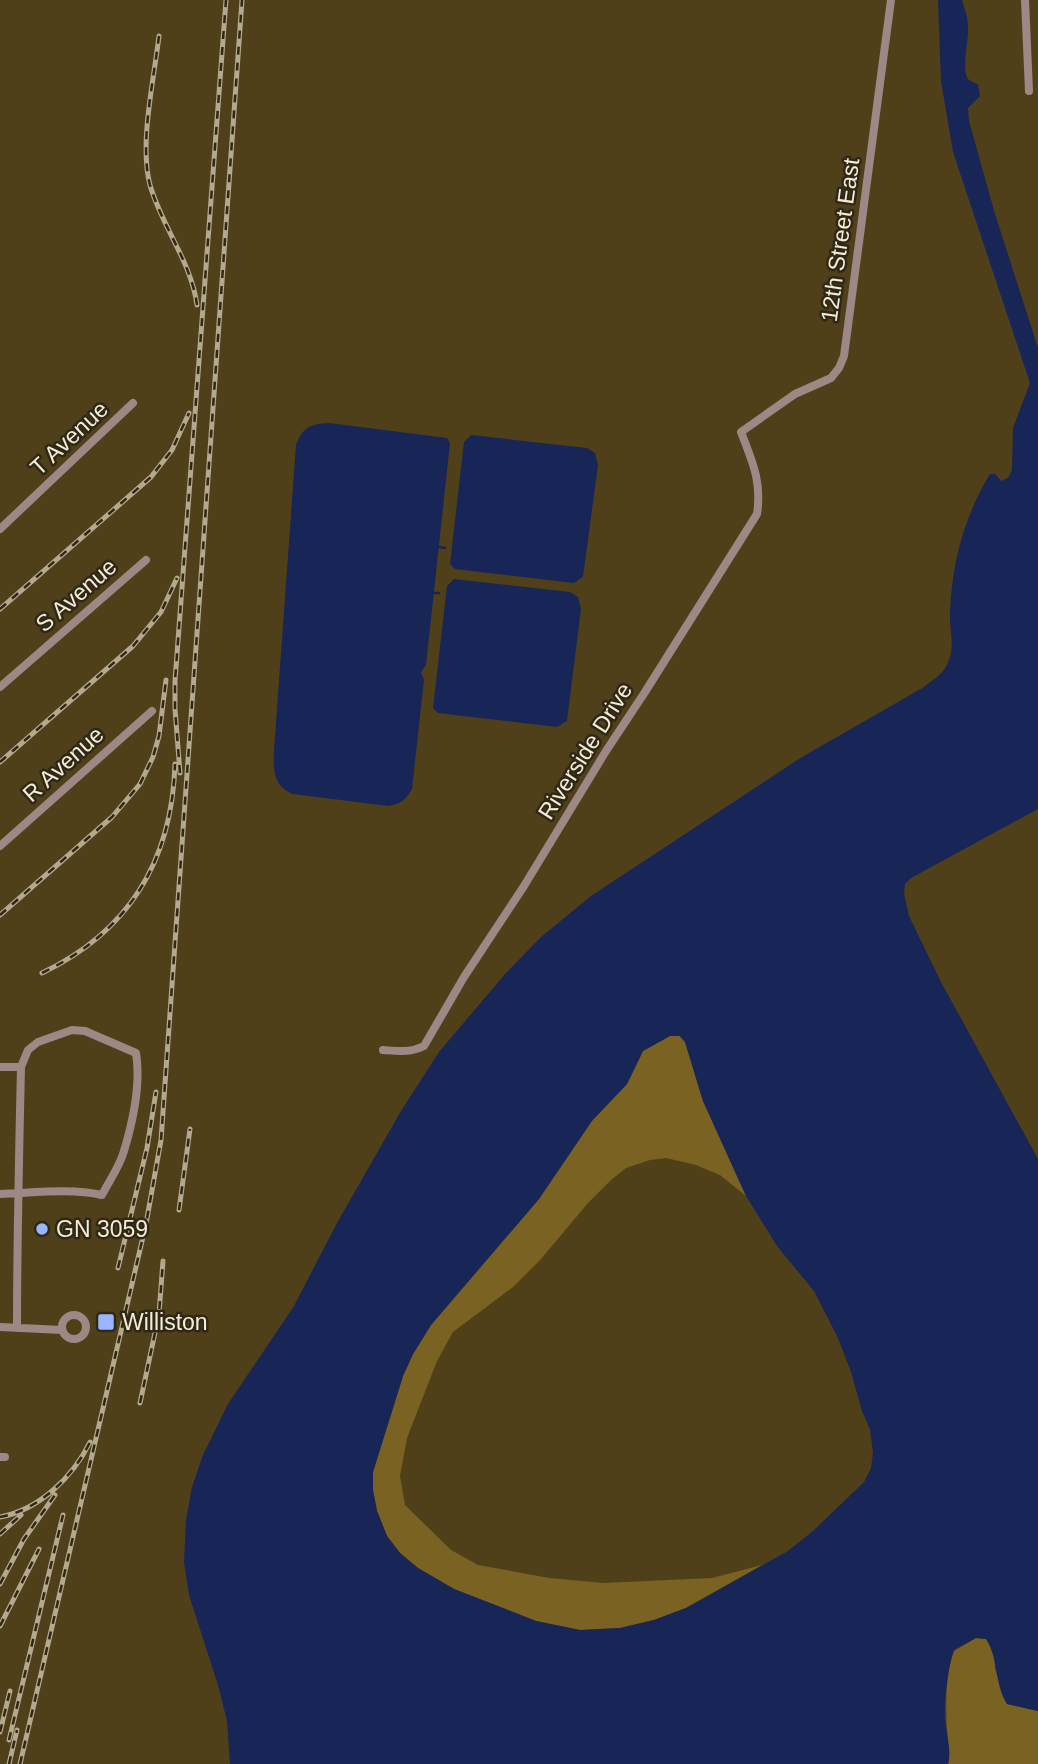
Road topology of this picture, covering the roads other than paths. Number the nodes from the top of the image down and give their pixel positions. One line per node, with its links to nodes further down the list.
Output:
1 (891, 0): 5 (street, 12th Street East)
2 (1026, 0): 3 (street)
3 (1029, 91)
4 (133, 403): 6 (street, T Avenue)
5 (741, 432): 11 (street, Riverside Drive)
6 (0, 529)
7 (146, 560): 8 (street, S Avenue)
8 (0, 687)
9 (152, 711): 10 (street, R Avenue)
10 (0, 846)
11 (383, 1050)
12 (0, 1067): 13 (street)
13 (21, 1067): 15 (street); 15 (street)
14 (0, 1194): 15 (street)
15 (19, 1194): 17 (street)
16 (0, 1327): 17 (street)
17 (17, 1328): 18 (street)
18 (62, 1330)

